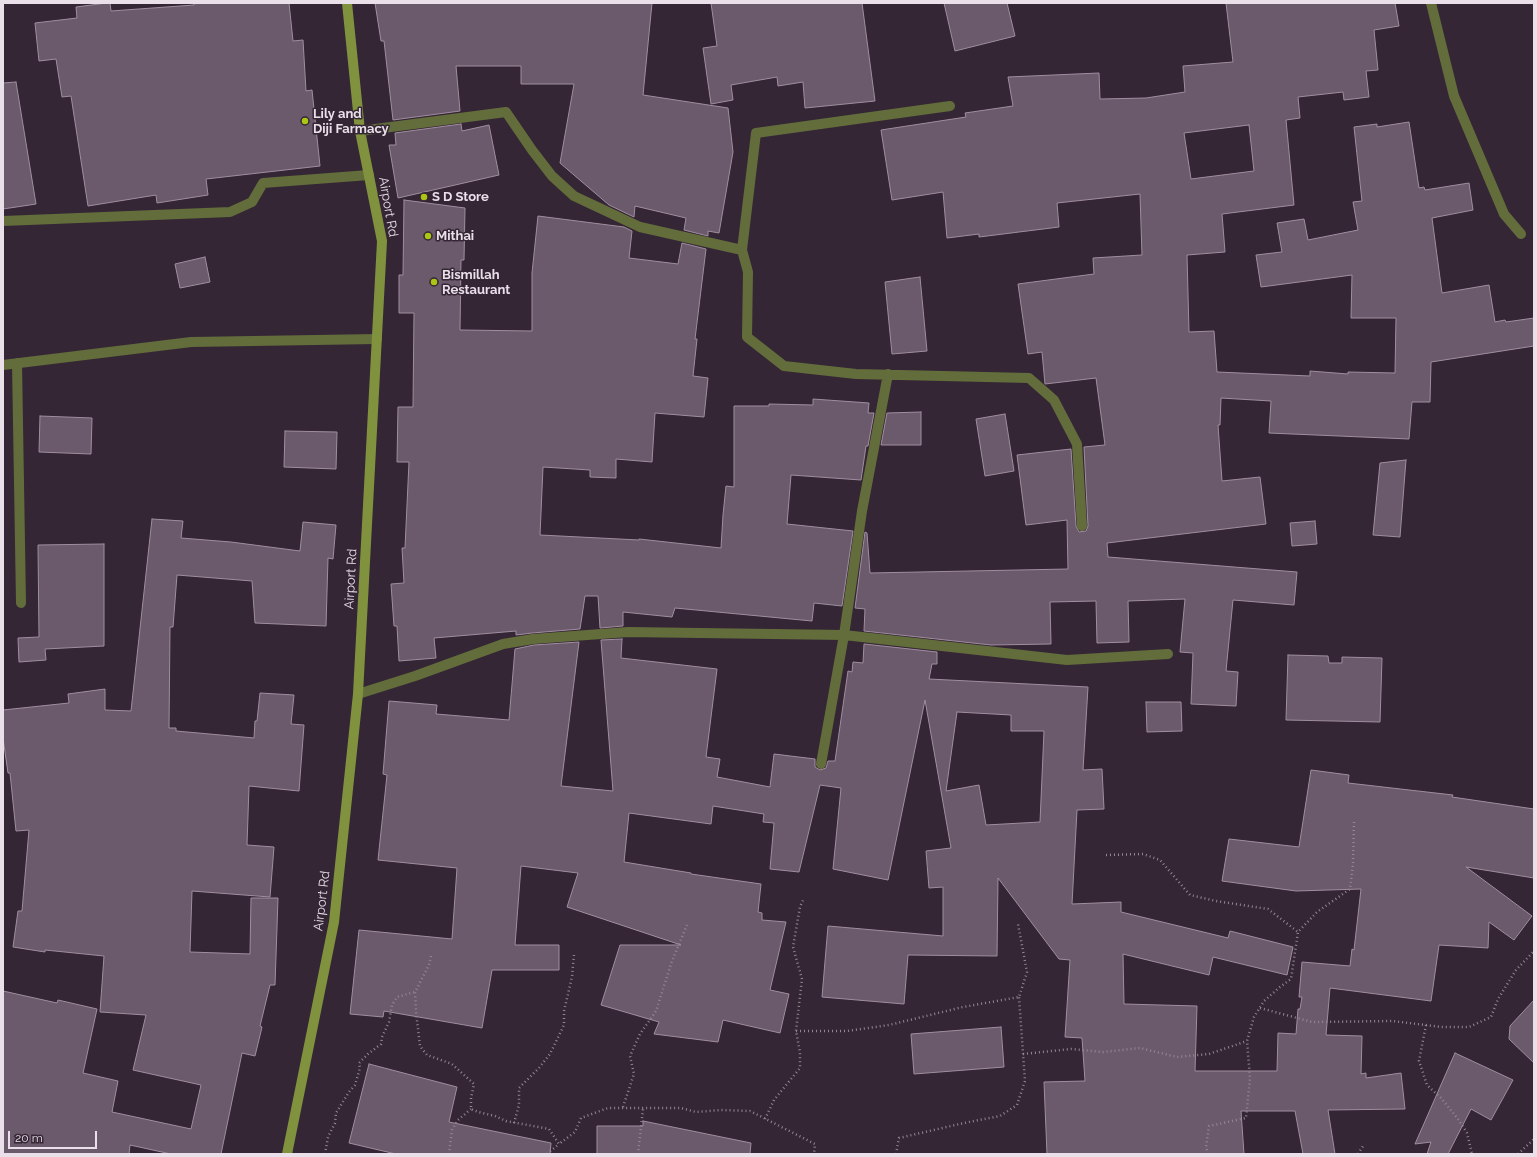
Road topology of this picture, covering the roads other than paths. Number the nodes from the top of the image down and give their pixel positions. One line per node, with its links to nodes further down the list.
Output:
1 (347, 3): 4 (main road, Airport Rd)
2 (1431, 3): 7 (street)
3 (950, 106): 8 (street)
4 (360, 131): 5 (main road, Airport Rd); 8 (street)
5 (369, 175): 6 (street); 9 (main road, Airport Rd)
6 (3, 221)
7 (1520, 234)
8 (742, 250): 12 (street)
9 (377, 339): 10 (street); 17 (main road, Airport Rd)
10 (17, 363): 11 (street); 14 (street)
11 (3, 365)
12 (888, 374): 13 (street); 15 (street)
13 (1082, 526)
14 (21, 603)
15 (844, 635): 16 (street); 17 (street); 18 (street)
16 (1168, 654)
17 (358, 694): 19 (main road, Airport Rd)
18 (821, 764)
19 (287, 1154)

